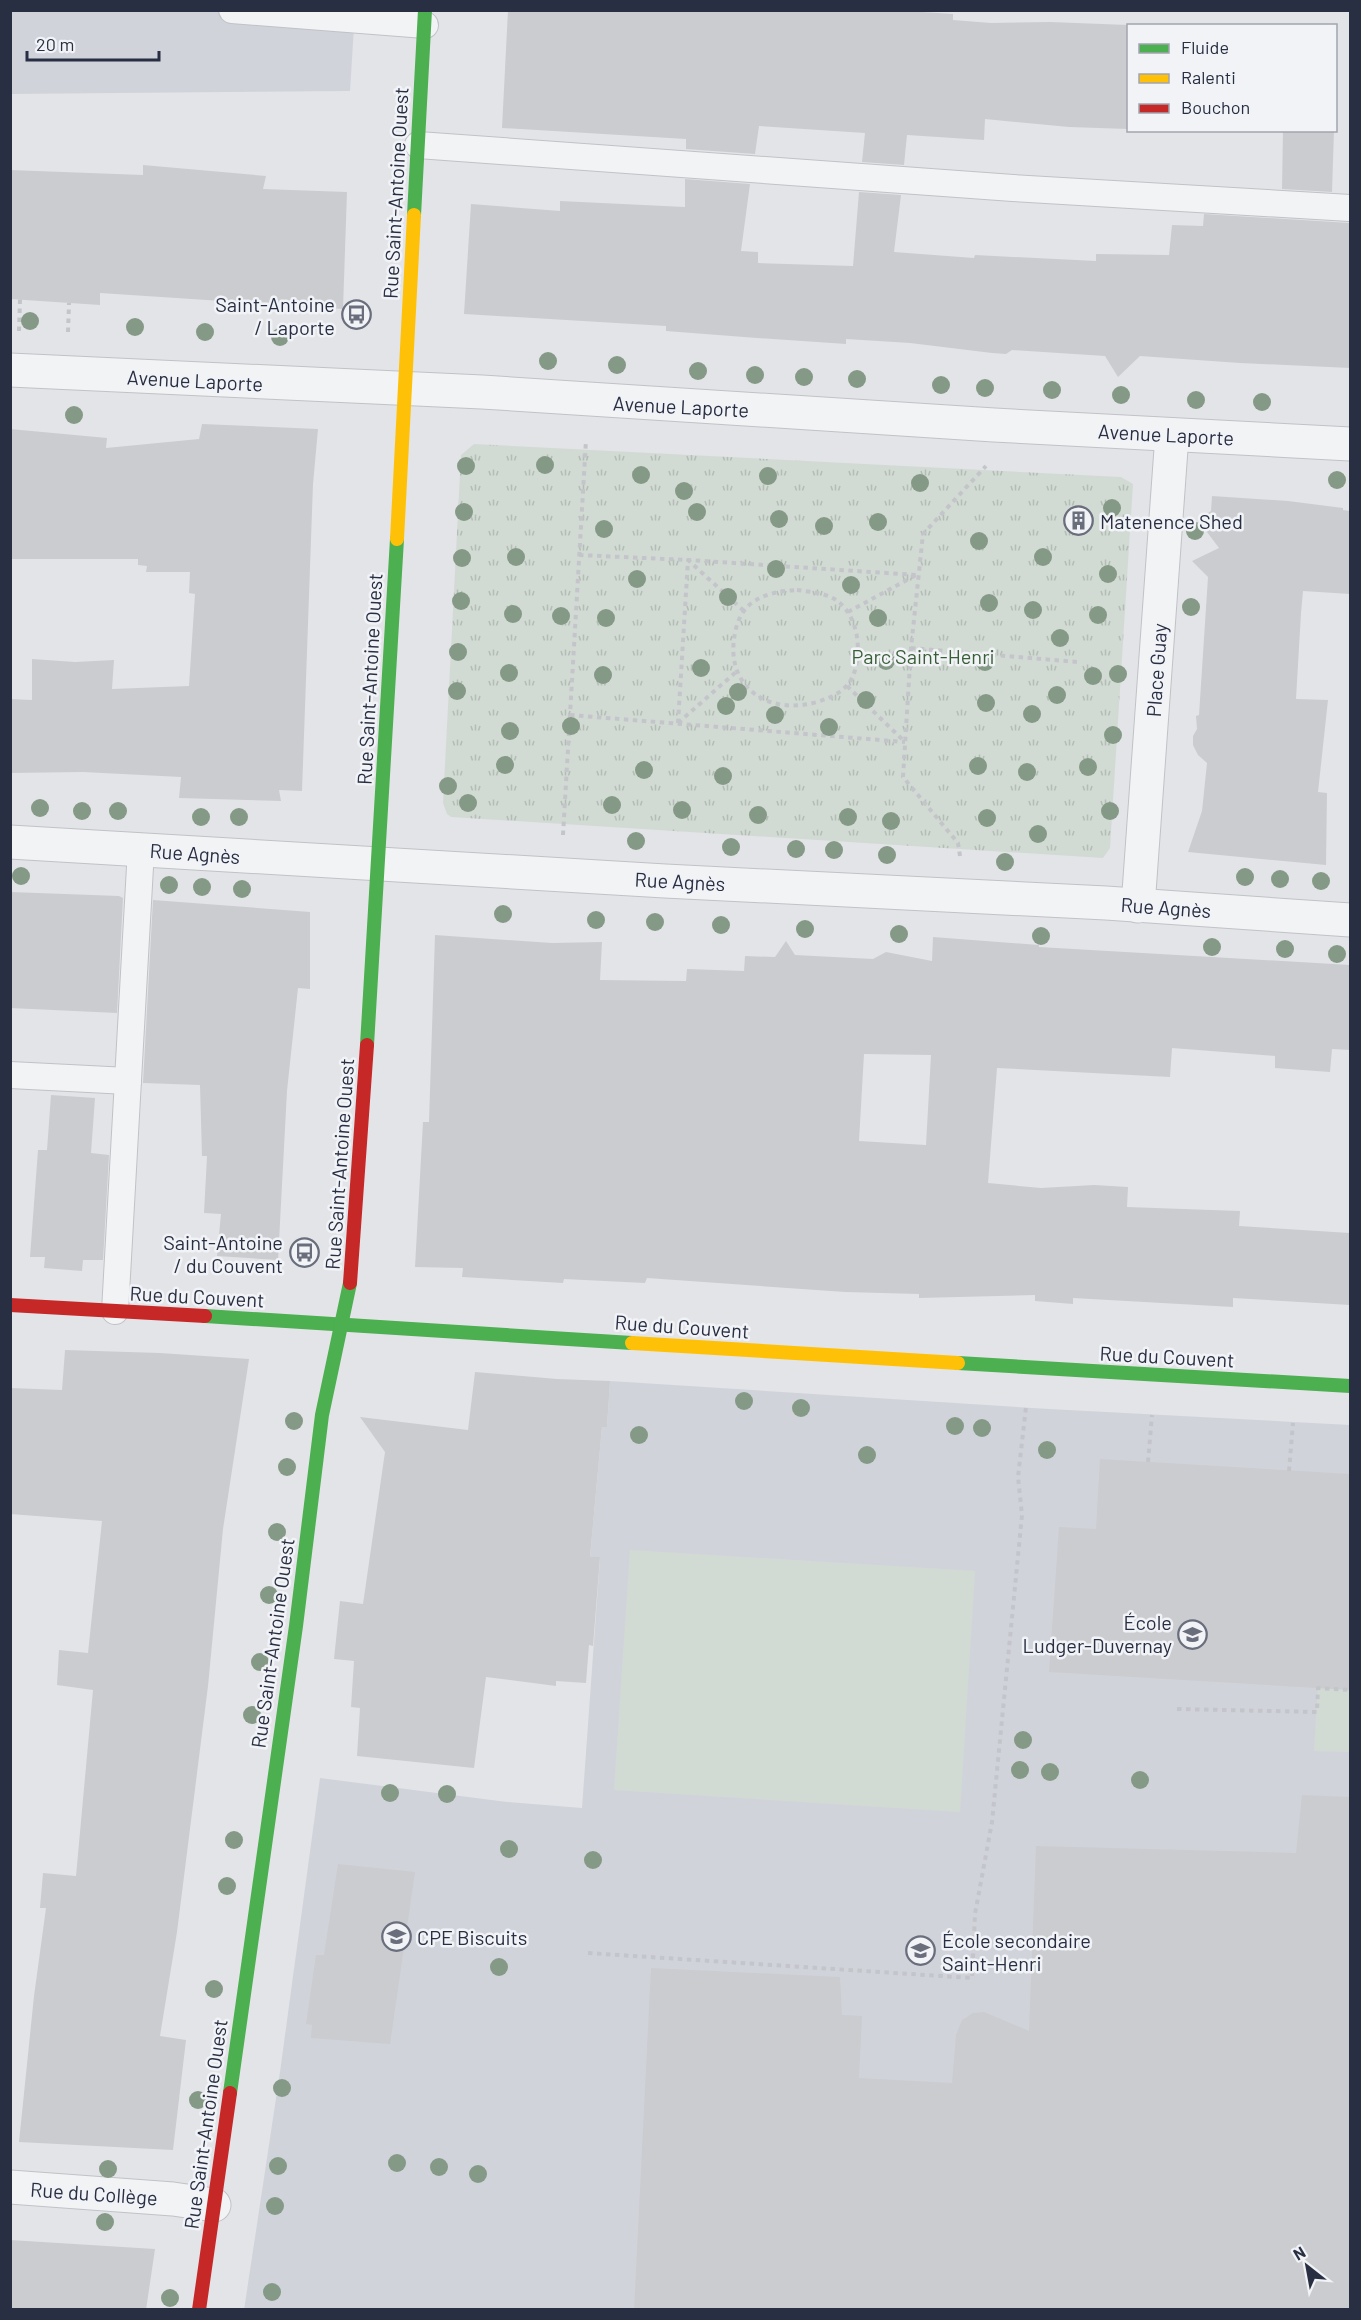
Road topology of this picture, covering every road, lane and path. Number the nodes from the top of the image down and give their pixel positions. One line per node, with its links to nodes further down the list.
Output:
1 (232, 10): 2 (lane)
2 (425, 17): 3 (main road, Rue Saint-Antoine Ouest)
3 (418, 146): 4 (lane); 10 (main road, Rue Saint-Antoine Ouest)
4 (1350, 208)
5 (20, 299): 7 (path)
6 (69, 303): 8 (path)
7 (19, 331)
8 (68, 334)
9 (10, 370): 10 (street, Avenue Laporte)
10 (404, 388): 11 (street, Avenue Laporte); 31 (main road, Rue Saint-Antoine Ouest)
11 (1173, 435): 13 (street, Avenue Laporte); 32 (street, Place Guay)
12 (586, 440): 15 (path)
13 (1350, 444)
14 (989, 462): 17 (path)
15 (579, 555): 16 (path); 24 (path)
16 (688, 560): 17 (path); 18 (path); 25 (path)
17 (917, 575): 19 (path); 20 (path)
18 (744, 611): 19 (path); 22 (path)
19 (848, 612): 23 (path)
20 (910, 648): 21 (path); 26 (path)
21 (1077, 662)
22 (736, 672): 23 (path); 25 (path)
23 (847, 686): 26 (path)
24 (570, 715): 25 (path); 27 (path)
25 (678, 723): 26 (path)
26 (905, 742): 30 (path)
27 (563, 835)
28 (10, 842): 29 (street, Rue Agnès)
29 (141, 849): 31 (street, Rue Agnès); 35 (lane)
30 (960, 857)
31 (378, 863): 32 (street, Rue Agnès); 38 (main road, Rue Saint-Antoine Ouest)
32 (1138, 906): 33 (street, Rue Agnès)
33 (1350, 920)
34 (10, 1076): 35 (lane)
35 (128, 1081): 37 (lane)
36 (10, 1305): 37 (main road, Rue du Couvent)
37 (115, 1311): 38 (main road, Rue du Couvent)
38 (341, 1323): 39 (main road, Rue du Couvent); 49 (main road, Rue Saint-Antoine Ouest)
39 (1350, 1386)
40 (1027, 1397): 47 (path)
41 (1153, 1406): 43 (path)
42 (1293, 1414): 44 (path)
43 (1148, 1462)
44 (1289, 1470)
45 (1350, 1690): 46 (path)
46 (1176, 1709)
47 (588, 1953)
48 (10, 2187): 49 (street, Rue du Collège)
49 (214, 2205): 50 (main road, Rue Saint-Antoine Ouest)
50 (199, 2310)

